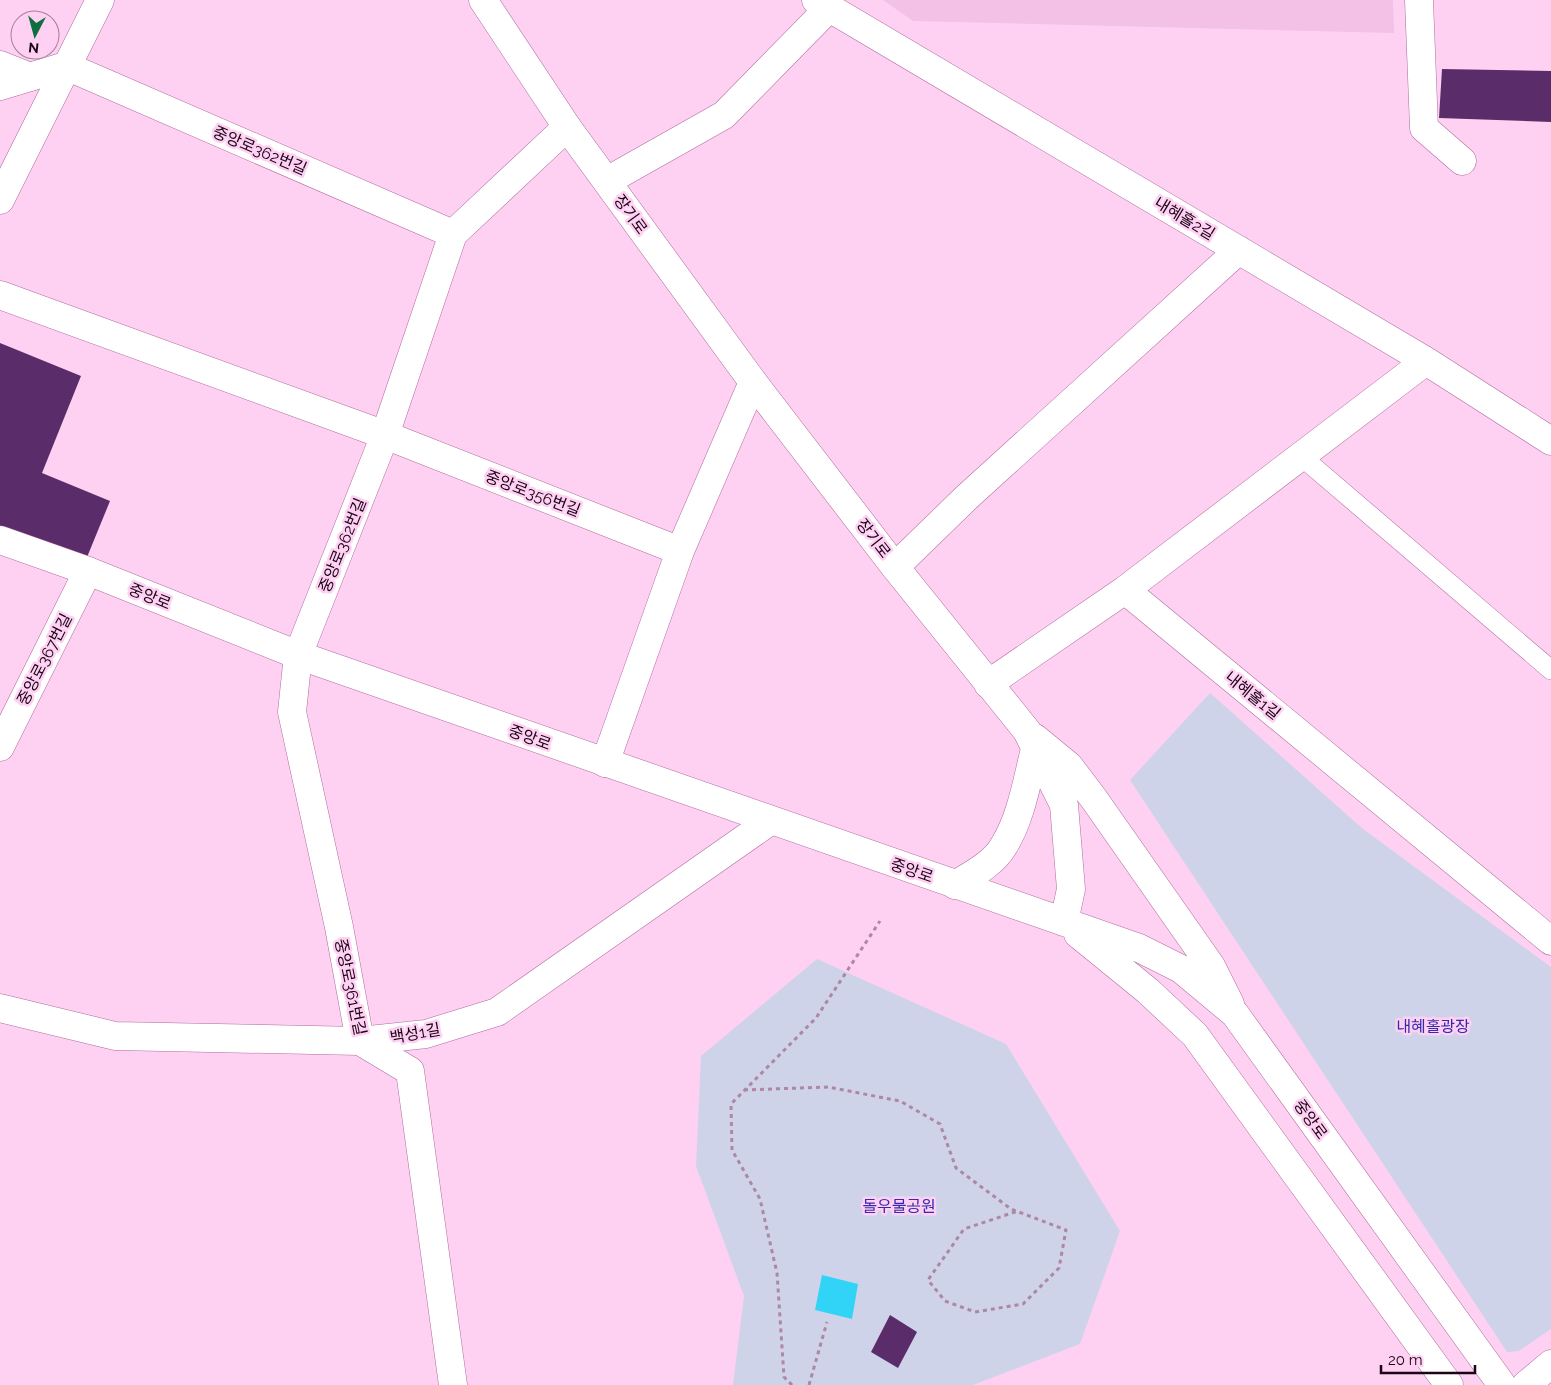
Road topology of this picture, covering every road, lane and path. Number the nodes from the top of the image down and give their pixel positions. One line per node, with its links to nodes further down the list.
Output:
1 (100, 0): 6 (street)
2 (483, 0): 9 (street, 장기로)
3 (1418, 0): 10 (street)
4 (820, 2): 11 (street, 장기로); 14 (street, 내혜홀2길)
5 (0, 65): 7 (street)
6 (66, 66): 7 (street); 12 (street); 13 (street, 중앙로362번길)
7 (30, 77): 8 (street)
8 (0, 86)
9 (567, 127): 11 (street, 장기로); 13 (street, 중앙로362번길)
10 (1462, 161)
11 (607, 181): 17 (street, 장기로)
12 (0, 200)
13 (453, 234): 18 (street, 중앙로362번길)
14 (1238, 250): 16 (street, 내혜홀2길); 23 (street)
15 (0, 295): 18 (street)
16 (1426, 361): 19 (street, 내혜홀2길); 20 (street)
17 (753, 382): 22 (street); 23 (street, 장기로)
18 (385, 436): 22 (street, 중앙로356번길); 26 (street, 중앙로362번길)
19 (1551, 441)
20 (1302, 457): 25 (street); 27 (lane)
21 (0, 540): 24 (street, 중앙로)
22 (680, 551): 31 (street)
23 (895, 567): 28 (street, 장기로)
24 (88, 571): 26 (street, 중앙로); 30 (street, 중앙로367번길)
25 (1126, 590): 28 (street); 36 (street, 내혜홀1길)
26 (298, 655): 31 (street, 중앙로); 39 (street, 중앙로361번길)
27 (1551, 670)
28 (988, 684): 29 (street, 장기로)
29 (1031, 740): 33 (street); 35 (street, 장기로); 38 (street)
30 (0, 747)
31 (605, 763): 32 (street, 중앙로)
32 (770, 821): 33 (street, 중앙로); 39 (street, 백성1길)
33 (955, 885): 35 (street, 중앙로)
34 (880, 920): 40 (path)
35 (1064, 922): 38 (street, 중앙로); 47 (street, 중앙로)
36 (1551, 940)
37 (0, 1008): 39 (street, 백성1길)
38 (1236, 1014): 48 (street, 중앙로)
39 (360, 1041): 44 (street, 중앙로361번길)
40 (744, 1090): 41 (path); 45 (path)
41 (1018, 1212): 41 (path)
42 (827, 1322): 46 (path)
43 (1551, 1364): 49 (street)
44 (453, 1385)
45 (792, 1385)
46 (809, 1385)
47 (1449, 1385)
48 (1502, 1385)
49 (1526, 1385)

